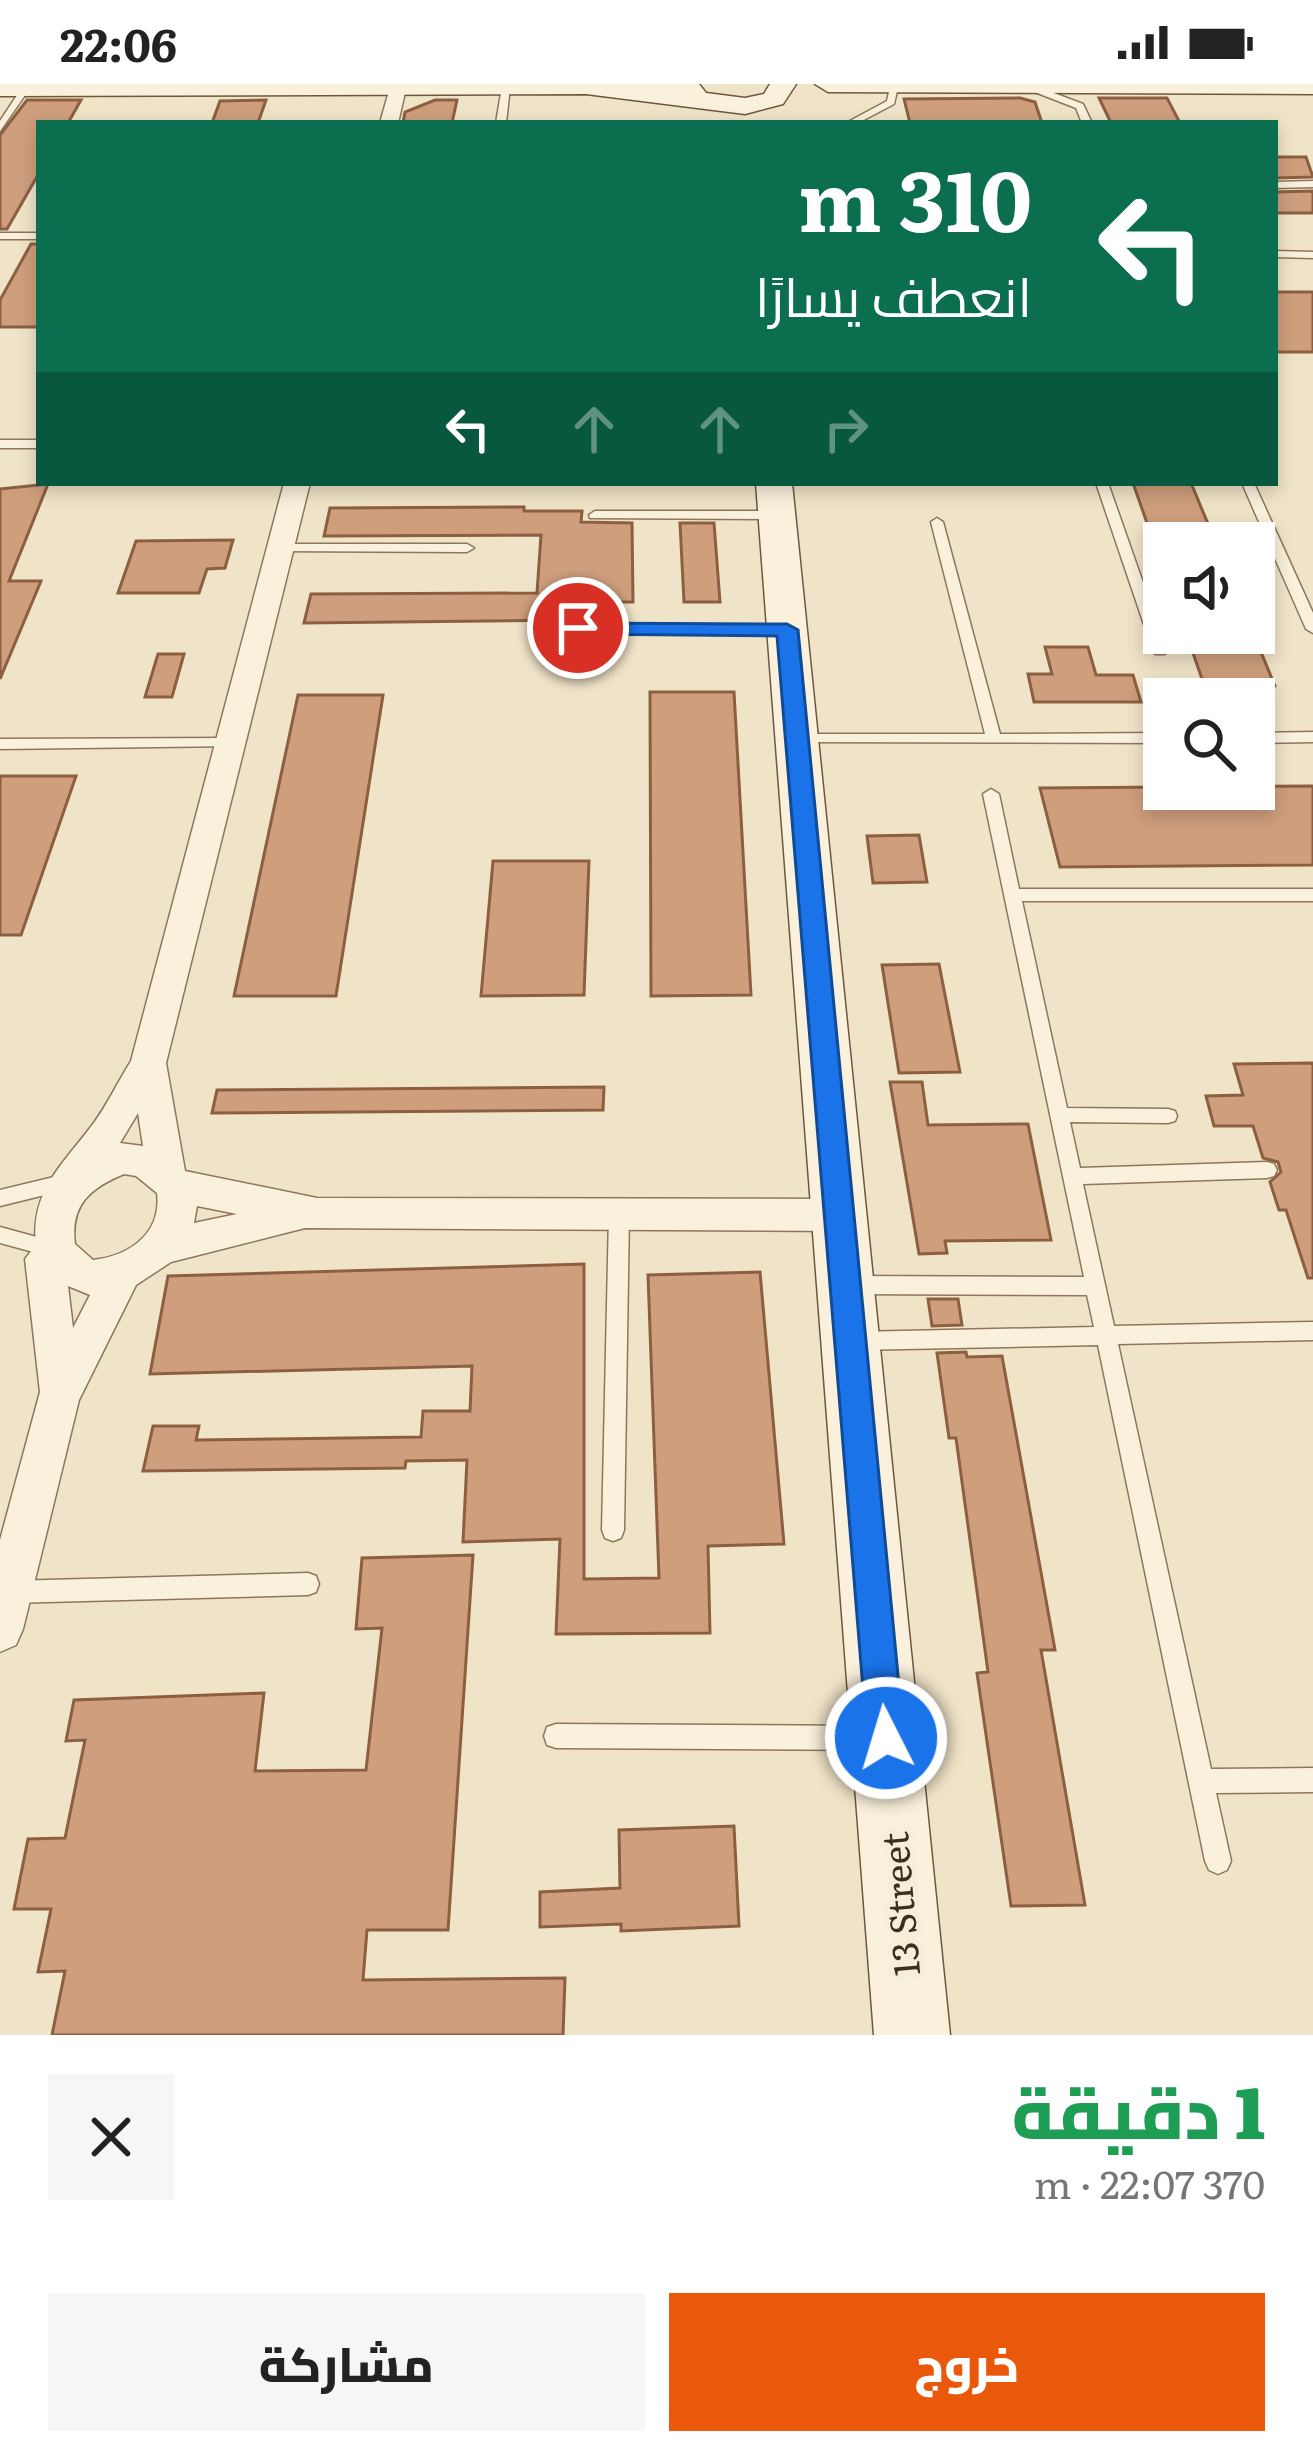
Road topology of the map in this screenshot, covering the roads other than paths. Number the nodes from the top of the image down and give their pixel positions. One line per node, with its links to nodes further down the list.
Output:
1 (614, 84): 9 (street)
2 (828, 84): 15 (street)
3 (1055, 85): 10 (street); 11 (street)
4 (1284, 85): 11 (street); 12 (street)
5 (117, 86): 6 (street); 13 (street)
6 (223, 86): 7 (street)
7 (328, 86): 17 (street)
8 (436, 86): 14 (street); 17 (street)
9 (586, 86): 14 (street); 18 (street)
10 (1025, 86): 16 (street); 20 (lane)
11 (1101, 86): 20 (lane)
12 (1313, 86)
13 (13, 87): 26 (lane)
14 (506, 87): 22 (lane)
15 (860, 87): 16 (street); 19 (street)
16 (894, 87): 24 (lane)
17 (397, 88): 21 (street)
18 (692, 93): 19 (street); 23 (street)
19 (765, 102)
20 (1080, 106): 25 (lane)
21 (389, 120)
22 (501, 120)
23 (720, 120)
24 (856, 120)
25 (1086, 120)
26 (0, 128)
27 (1278, 184): 28 (lane)
28 (1312, 184)
29 (0, 236): 30 (lane)
30 (36, 236)
31 (1278, 254): 32 (lane)
32 (1313, 254)
33 (0, 444): 34 (lane)
34 (36, 444)
35 (296, 486): 41 (street)
36 (1103, 486): 43 (lane)
37 (1249, 486): 45 (lane)
38 (775, 499): 39 (lane); 46 (street, 13 Street)
39 (595, 515)
40 (937, 522): 48 (lane)
41 (281, 548): 42 (lane); 52 (street)
42 (467, 548)
43 (1143, 602)
44 (578, 628): 46 (lane)
45 (1313, 629)
46 (787, 630): 51 (street, 13 Street)
47 (1313, 737): 50 (lane)
48 (994, 738): 49 (lane); 51 (lane)
49 (1143, 738)
50 (1275, 738)
51 (797, 739): 67 (street, 13 Street)
52 (231, 742): 53 (lane); 57 (street)
53 (0, 744)
54 (991, 794): 55 (lane)
55 (1012, 895): 56 (lane); 58 (lane)
56 (1313, 895)
57 (148, 1063): 62 (street); 63 (street)
58 (1060, 1115): 59 (lane); 61 (lane)
59 (1168, 1116)
60 (1267, 1171): 61 (lane)
61 (1074, 1176): 72 (lane)
62 (64, 1179): 63 (street); 64 (lane); 68 (street)
63 (170, 1179): 65 (street); 69 (street)
64 (0, 1198)
65 (317, 1214): 66 (street); 69 (street)
66 (619, 1214): 67 (street); 77 (lane)
67 (838, 1215): 71 (street, 13 Street)
68 (28, 1246): 70 (street); 76 (street)
69 (160, 1248): 70 (street)
70 (124, 1271): 76 (street)
71 (845, 1286): 72 (lane); 75 (street, 13 Street)
72 (1096, 1286): 74 (lane)
73 (1313, 1331): 74 (lane)
74 (1106, 1334): 75 (lane); 83 (lane)
75 (850, 1341): 81 (street, 13 Street)
76 (58, 1398): 79 (street)
77 (613, 1529)
78 (308, 1584): 79 (lane)
79 (4, 1611)
80 (556, 1736): 81 (lane)
81 (886, 1738): 85 (street, 13 Street)
82 (1313, 1780): 83 (lane)
83 (1201, 1781): 84 (lane)
84 (1218, 1861)
85 (912, 2035)

